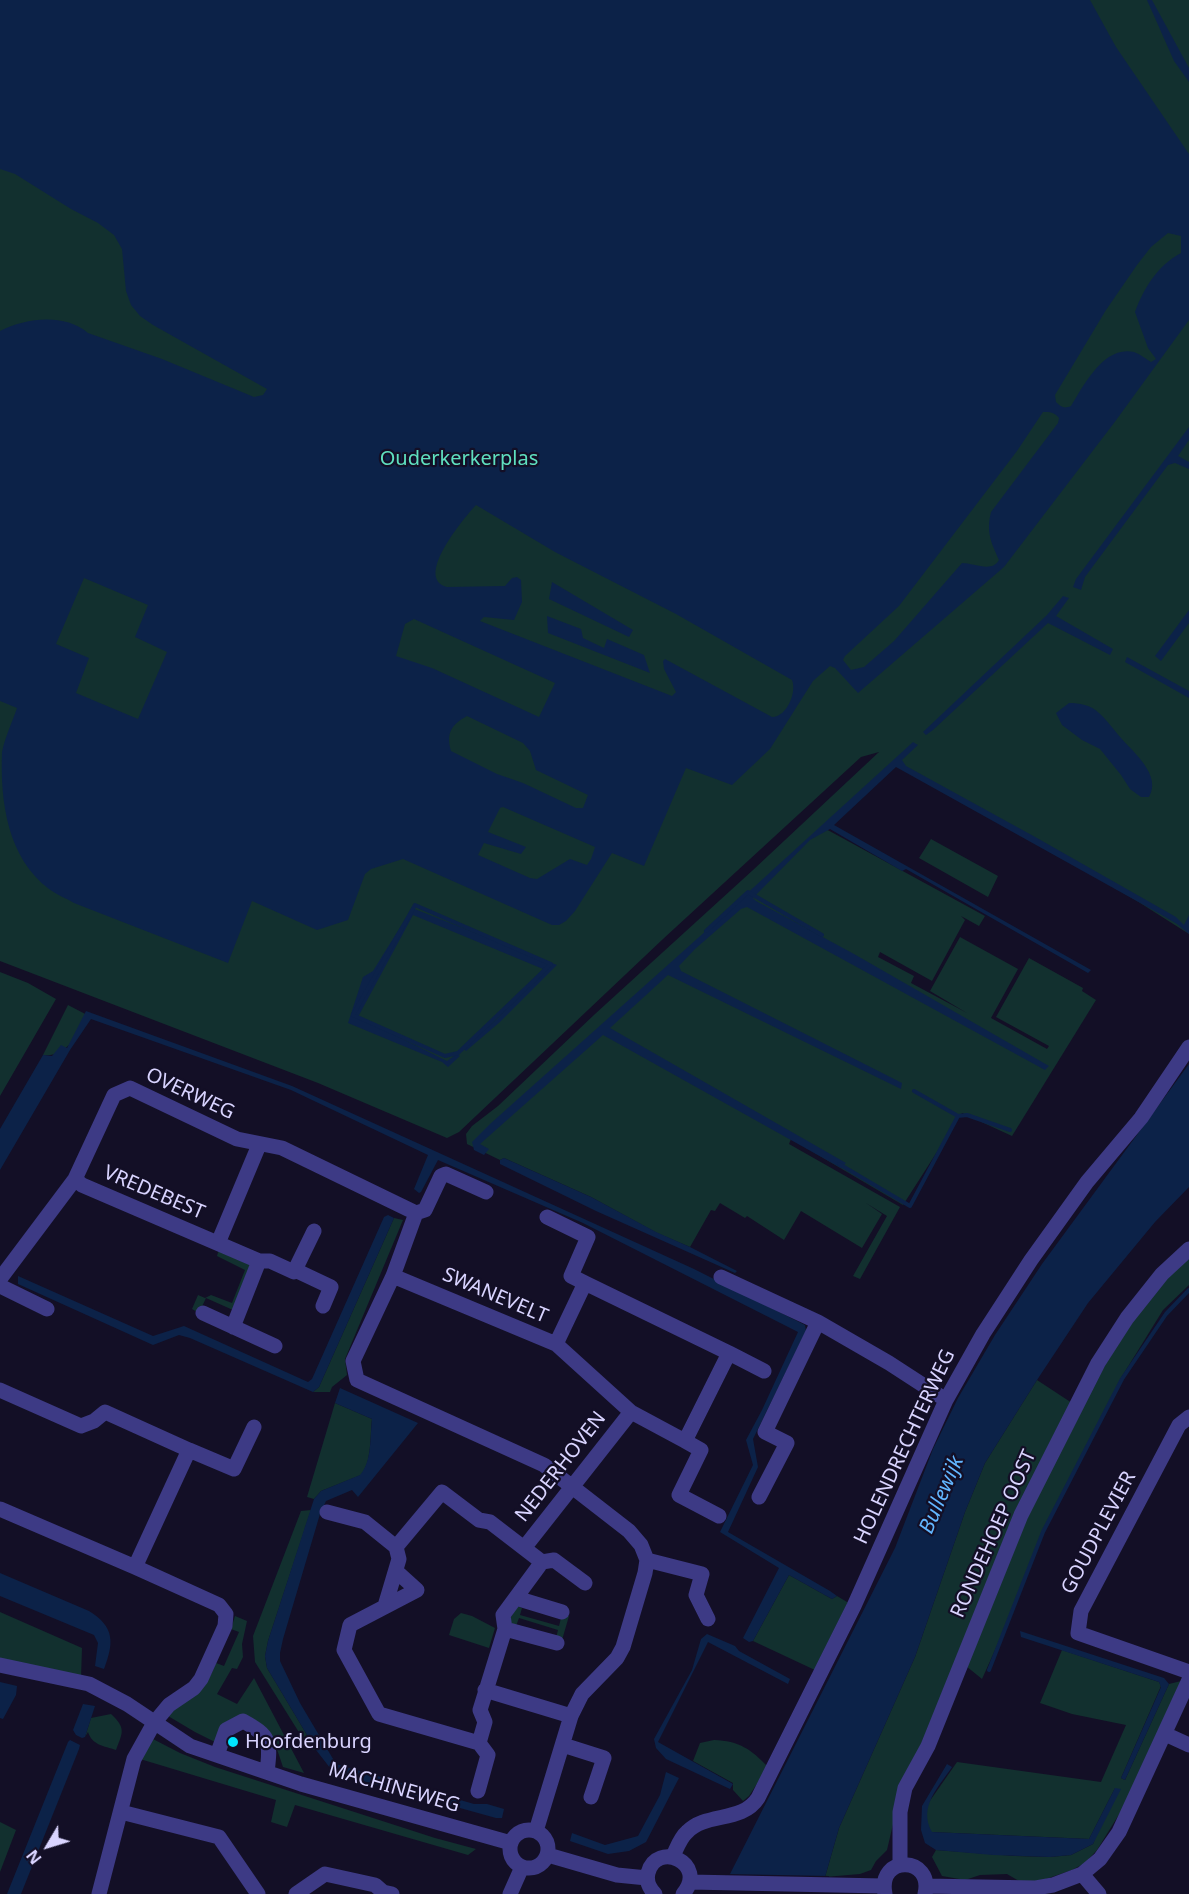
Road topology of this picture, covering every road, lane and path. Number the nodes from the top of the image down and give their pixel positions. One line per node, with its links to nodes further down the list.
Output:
1 (1189, 1047): 27 (street, HOLENDRECHTERWEG)
2 (259, 1145): 3 (street, OVERWEG); 5 (street, OVERWEG); 8 (street, VREDEBEST)
3 (75, 1179): 8 (street, VREDEBEST); 14 (street, OVERWEG)
4 (486, 1192): 5 (street)
5 (416, 1214): 12 (street)
6 (547, 1217): 15 (street)
7 (314, 1231): 11 (street)
8 (218, 1243): 10 (street, VREDEBEST)
9 (1189, 1249): 72 (street, RONDEHOEP OOST)
10 (259, 1261): 11 (street, VREDEBEST); 21 (street)
11 (295, 1270): 17 (street, VREDEBEST)
12 (393, 1276): 22 (street, SWANEVELT); 33 (street)
13 (721, 1277): 20 (street)
14 (0, 1279)
15 (585, 1283): 22 (street, SWANEVELT); 24 (street)
16 (0, 1286): 18 (street)
17 (323, 1306)
18 (46, 1309)
19 (203, 1313): 21 (street)
20 (818, 1322): 27 (street); 34 (street)
21 (233, 1327): 23 (street)
22 (556, 1344): 28 (street, NEDERHOVEN)
23 (275, 1346)
24 (729, 1353): 25 (street); 31 (street)
25 (764, 1371)
26 (0, 1390): 32 (street)
27 (946, 1400): 71 (street, HOLENDRECHTERWEG)
28 (631, 1412): 31 (street, NEDERHOVEN); 33 (street, NEDERHOVEN)
29 (1189, 1417): 52 (street, GOUDPLEVIER)
30 (254, 1427): 32 (street)
31 (686, 1442): 37 (street)
32 (189, 1450): 42 (street)
33 (573, 1487): 39 (street, NEDERHOVEN); 40 (street)
34 (759, 1497)
35 (0, 1509): 42 (street)
36 (327, 1512): 38 (street)
37 (719, 1516)
38 (396, 1547): 39 (street); 43 (street)
39 (524, 1548): 41 (street)
40 (647, 1560): 48 (street); 55 (street)
41 (542, 1562): 44 (street); 45 (street)
42 (135, 1567): 56 (street)
43 (396, 1571): 46 (street); 46 (street)
44 (585, 1583)
45 (516, 1598): 47 (street); 49 (street)
46 (385, 1606): 58 (street)
47 (562, 1612)
48 (708, 1619)
49 (505, 1629): 50 (street); 54 (street)
50 (557, 1643)
51 (0, 1665): 56 (street, MACHINEWEG)
52 (1189, 1672)
53 (1189, 1680): 57 (street)
54 (485, 1690): 55 (street); 58 (street)
55 (571, 1716): 59 (street)
56 (154, 1723): 62 (street, MACHINEWEG); 67 (street)
57 (1164, 1734): 60 (street); 74 (street)
58 (479, 1743): 65 (street)
59 (563, 1745): 63 (street); 68 (street)
60 (1189, 1745)
61 (618, 1751): 63 (street)
62 (217, 1755): 64 (street, MACHINEWEG); 64 (street)
63 (603, 1758): 66 (street)
64 (267, 1772): 69 (street, MACHINEWEG)
65 (478, 1791)
66 (591, 1797)
67 (121, 1812): 80 (street); 81 (street)
68 (536, 1831): 69 (street); 70 (street)
69 (511, 1843): 73 (street)
70 (548, 1855): 73 (street); 75 (street)
71 (673, 1856): 75 (street); 76 (street)
72 (900, 1865): 77 (street); 78 (street)
73 (522, 1867): 83 (street)
74 (1082, 1874): 78 (street); 85 (street)
75 (647, 1878): 84 (street)
76 (686, 1888): 77 (street)
77 (884, 1890)
78 (925, 1890)
79 (385, 1893): 82 (street)
80 (99, 1894)
81 (258, 1894)
82 (296, 1894)
83 (510, 1894)
84 (655, 1894)
85 (1099, 1894)

